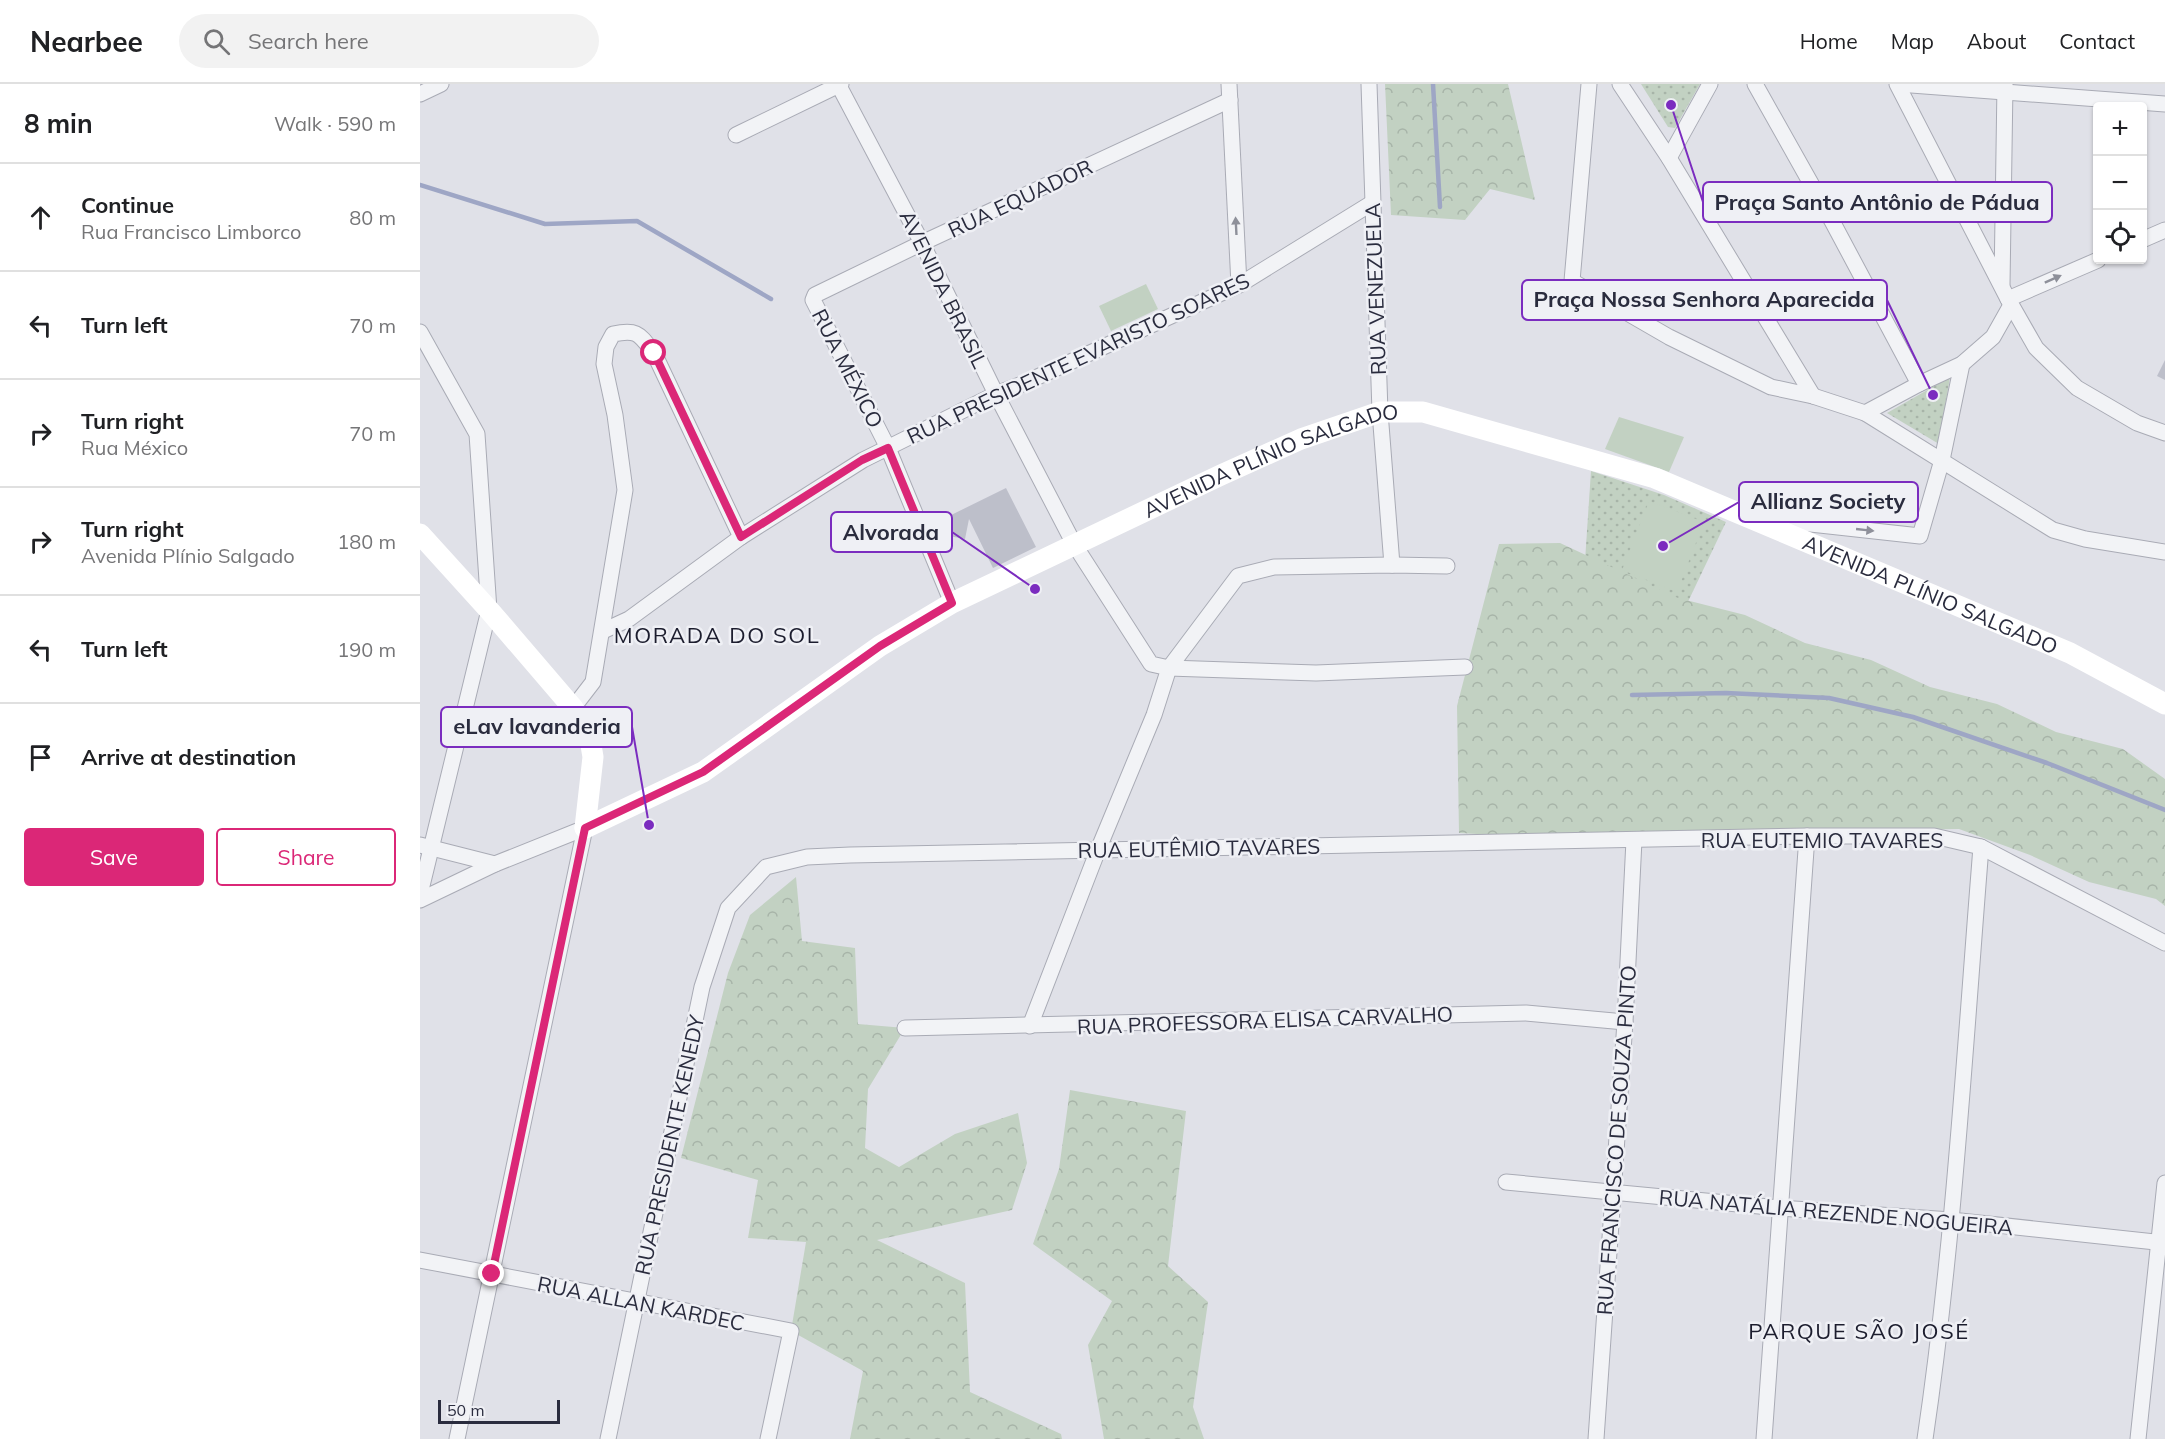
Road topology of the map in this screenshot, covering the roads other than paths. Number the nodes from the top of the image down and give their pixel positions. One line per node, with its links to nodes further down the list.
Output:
1 (441, 84): 11 (street)
2 (839, 84): 14 (street); 19 (street, AVENIDA BRASIL)
3 (1229, 84): 12 (street)
4 (1369, 84): 16 (street, RUA VENEZUELA)
5 (1590, 84): 30 (street)
6 (1620, 84): 15 (street)
7 (1710, 84): 15 (street)
8 (1755, 84): 28 (street)
9 (1897, 84): 10 (street); 22 (street)
10 (2005, 88): 13 (street); 22 (street)
11 (420, 94)
12 (1230, 100): 19 (street, RUA EQUADOR); 21 (street, one-way to 12)
13 (2165, 104)
14 (736, 135)
15 (1669, 158): 30 (street)
16 (1372, 203): 21 (street, RUA PRESIDENTE EVARISTO SOARES); 31 (street, RUA VENEZUELA)
17 (2165, 230): 18 (street)
18 (2147, 238)
19 (922, 243): 23 (street, RUA EQUADOR); 29 (street, AVENIDA BRASIL)
20 (2093, 262): 22 (street, one-way to 20)
21 (1239, 285): 29 (street, RUA PRESIDENTE EVARISTO SOARES)
22 (2007, 297): 24 (street); 26 (street)
23 (813, 300): 34 (street, RUA MÉXICO)
24 (2023, 325): 26 (street); 33 (street)
25 (420, 332): 44 (street)
26 (1994, 337): 27 (street)
27 (1962, 364): 28 (street); 35 (street)
28 (1919, 384): 32 (street)
29 (996, 394): 34 (street, RUA PRESIDENTE EVARISTO SOARES); 39 (street, AVENIDA BRASIL)
30 (1813, 396): 32 (street)
31 (1380, 412): 36 (street, AVENIDA PLÍNIO SALGADO); 39 (street, AVENIDA PLÍNIO SALGADO); 41 (street, RUA VENEZUELA)
32 (1864, 413): 35 (street)
33 (2165, 433)
34 (888, 448): 38 (street, RUA PRESIDENTE EVARISTO SOARES); 43 (street, RUA MÉXICO)
35 (1942, 460): 36 (street, one-way to 35); 40 (street)
36 (1744, 517): 48 (street, AVENIDA PLÍNIO SALGADO)
37 (420, 534): 44 (street)
38 (741, 537): 45 (street, RUA PRESIDENTE EVARISTO SOARES); 45 (street)
39 (1074, 544): 43 (street, AVENIDA PLÍNIO SALGADO); 47 (street, AVENIDA BRASIL)
40 (2165, 552)
41 (1392, 565): 42 (street); 47 (street)
42 (1447, 566)
43 (952, 603): 50 (street, AVENIDA PLÍNIO SALGADO)
44 (489, 610): 49 (street); 53 (street)
45 (603, 631): 49 (street)
46 (1465, 667): 47 (street)
47 (1169, 668): 55 (street)
48 (2165, 704)
49 (573, 708): 50 (street)
50 (585, 828): 56 (street, AVENIDA PLÍNIO SALGADO); 71 (street)
51 (1807, 836): 52 (street, RUA EUTEMIO TAVARES); 54 (street, RUA EUTEMIO TAVARES); 67 (street)
52 (1634, 840): 55 (street, RUA EUTÊMIO TAVARES); 61 (street, RUA FRANCISCO DE SOUZA PINTO)
53 (426, 846): 56 (street); 58 (street)
54 (1981, 847): 60 (street, RUA EUTEMIO TAVARES); 68 (street)
55 (1098, 850): 57 (street, RUA EUTÊMIO TAVARES); 62 (street)
56 (495, 864): 59 (street, AVENIDA PLÍNIO SALGADO)
57 (766, 867): 72 (street, RUA PRESIDENTE KENEDY)
58 (420, 894)
59 (420, 900)
60 (2165, 944)
61 (1625, 1022): 62 (street, RUA PROFESSORA ELISA CARVALHO); 66 (street, RUA FRANCISCO DE SOUZA PINTO)
62 (1030, 1026): 63 (street, RUA PROFESSORA ELISA CARVALHO)
63 (905, 1028)
64 (1506, 1182): 66 (street, RUA NATÁLIA REZENDE NOGUEIRA)
65 (2165, 1183): 69 (street)
66 (1614, 1192): 67 (street, RUA NATÁLIA REZENDE NOGUEIRA); 76 (street, RUA FRANCISCO DE SOUZA PINTO)
67 (1780, 1208): 68 (street, RUA NATÁLIA REZENDE NOGUEIRA); 77 (street)
68 (1951, 1220): 69 (street, RUA NATÁLIA REZENDE NOGUEIRA); 78 (street)
69 (2162, 1243): 79 (street)
70 (420, 1260): 71 (street, RUA ALLAN KARDEC)
71 (492, 1274): 72 (street, RUA ALLAN KARDEC); 73 (street)
72 (637, 1302): 74 (street, RUA PRESIDENTE KENEDY); 75 (street, RUA ALLAN KARDEC)
73 (457, 1439)
74 (608, 1439)
75 (768, 1439)
76 (1596, 1439)
77 (1764, 1439)
78 (1925, 1439)
79 (2138, 1439)

